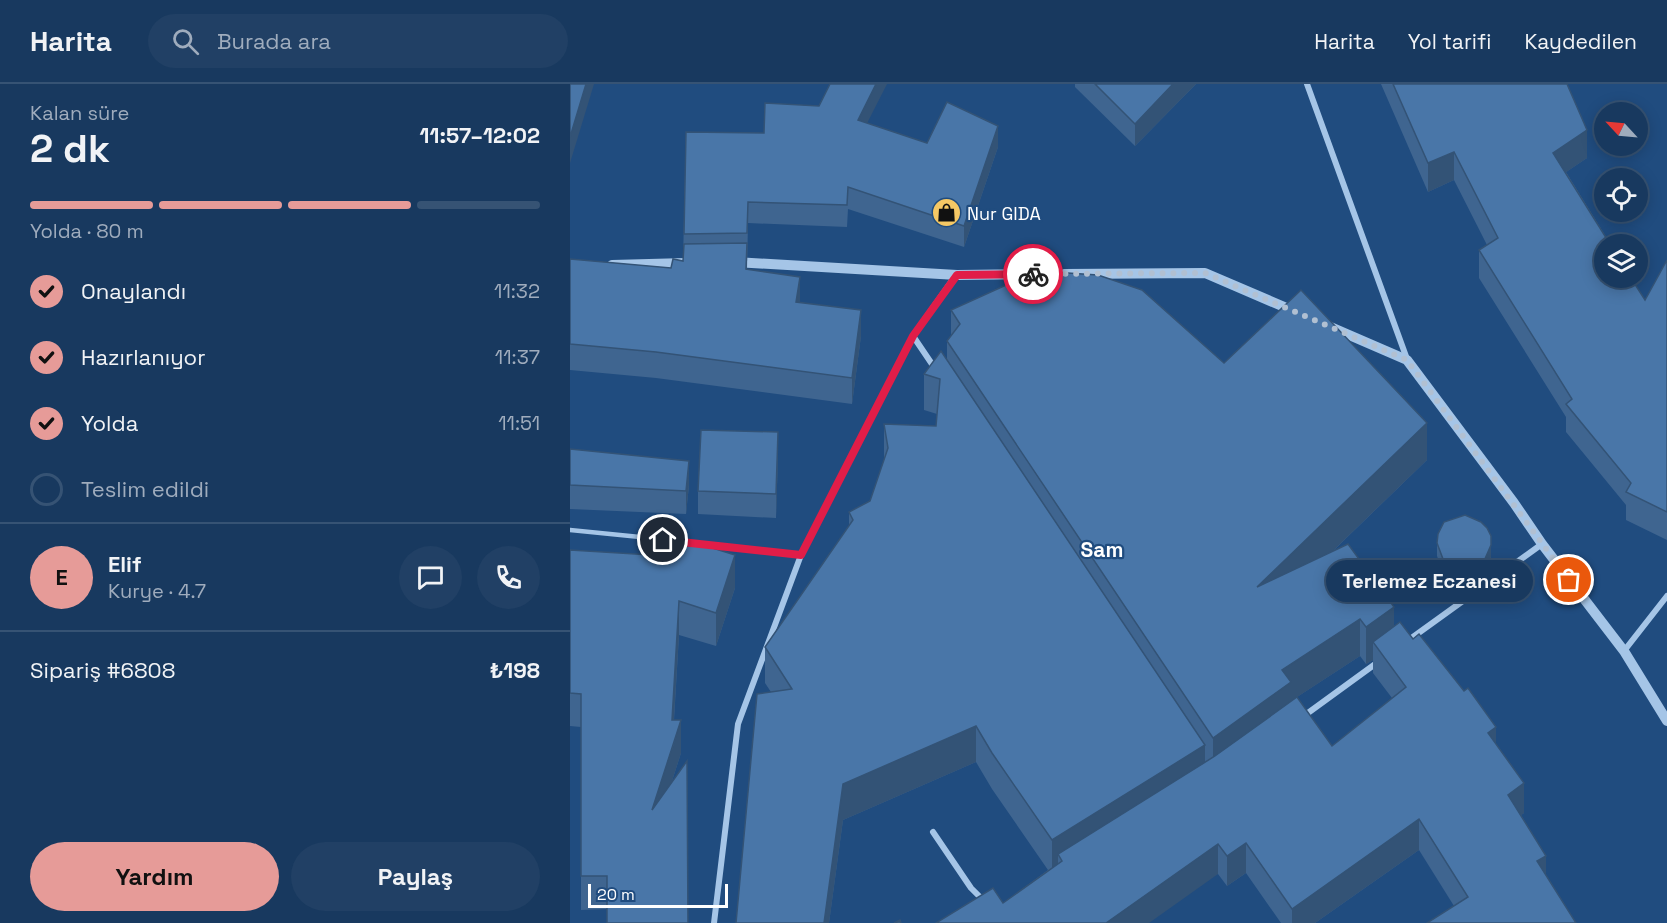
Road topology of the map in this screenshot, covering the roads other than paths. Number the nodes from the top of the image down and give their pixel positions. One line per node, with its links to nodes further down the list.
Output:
1 (1307, 84): 7 (street)
2 (725, 262): 5 (street)
3 (701, 263): 4 (street)
4 (606, 265)
5 (957, 275): 6 (street); 7 (street)
6 (913, 336): 8 (street); 13 (street)
7 (1407, 360): 12 (street)
8 (940, 376)
9 (570, 530): 10 (lane)
10 (663, 540)
11 (686, 542): 13 (lane)
12 (1542, 544): 15 (street); 16 (street)
13 (801, 555): 22 (street)
14 (1667, 596): 16 (street)
15 (1396, 649)
16 (1624, 651): 19 (street)
17 (1386, 656): 18 (street)
18 (1299, 719)
19 (1667, 722)
20 (933, 832): 21 (street)
21 (991, 909)
22 (714, 923)

